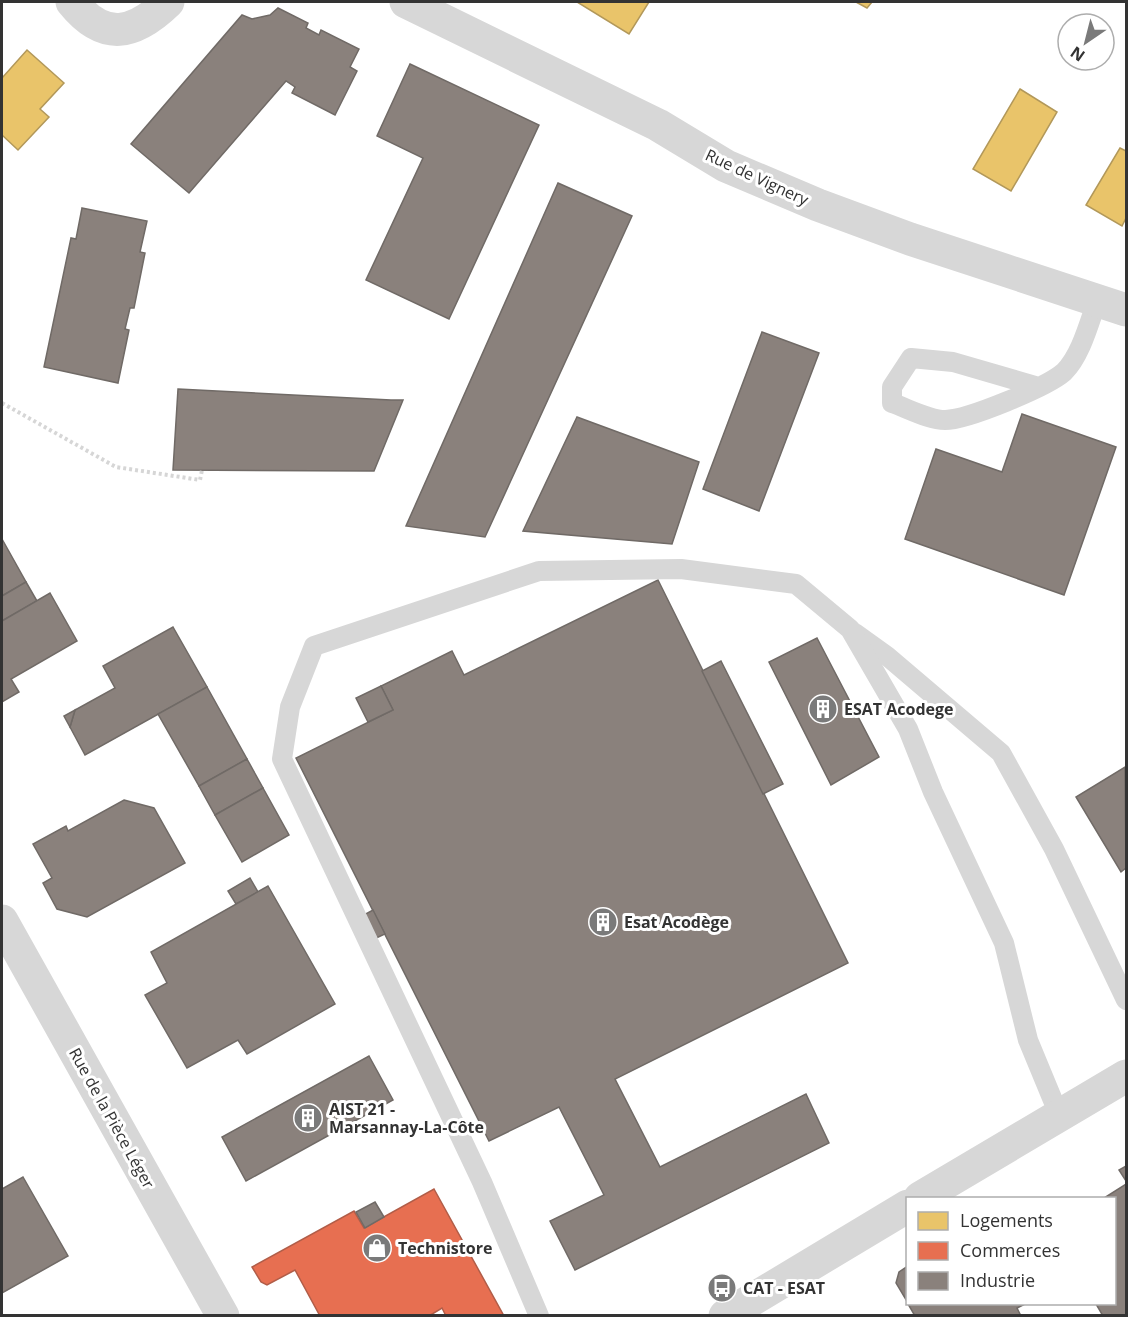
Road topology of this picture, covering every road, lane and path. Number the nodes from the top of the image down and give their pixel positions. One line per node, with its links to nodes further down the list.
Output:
1 (72, 2): 2 (street)
2 (168, 2)
3 (406, 2): 4 (street, Rue de Vignery)
4 (1112, 306): 5 (lane)
5 (1038, 387): 5 (lane)
6 (2, 403): 7 (path)
7 (202, 470)
8 (850, 629): 10 (lane); 12 (lane); 16 (lane)
9 (2, 921): 15 (street, Rue de la Pièce Léger)
10 (1126, 1000)
11 (1126, 1076): 12 (street)
12 (1059, 1115): 13 (street)
13 (922, 1197)
14 (906, 1207): 17 (street)
15 (224, 1316)
16 (539, 1316)
17 (725, 1316)

